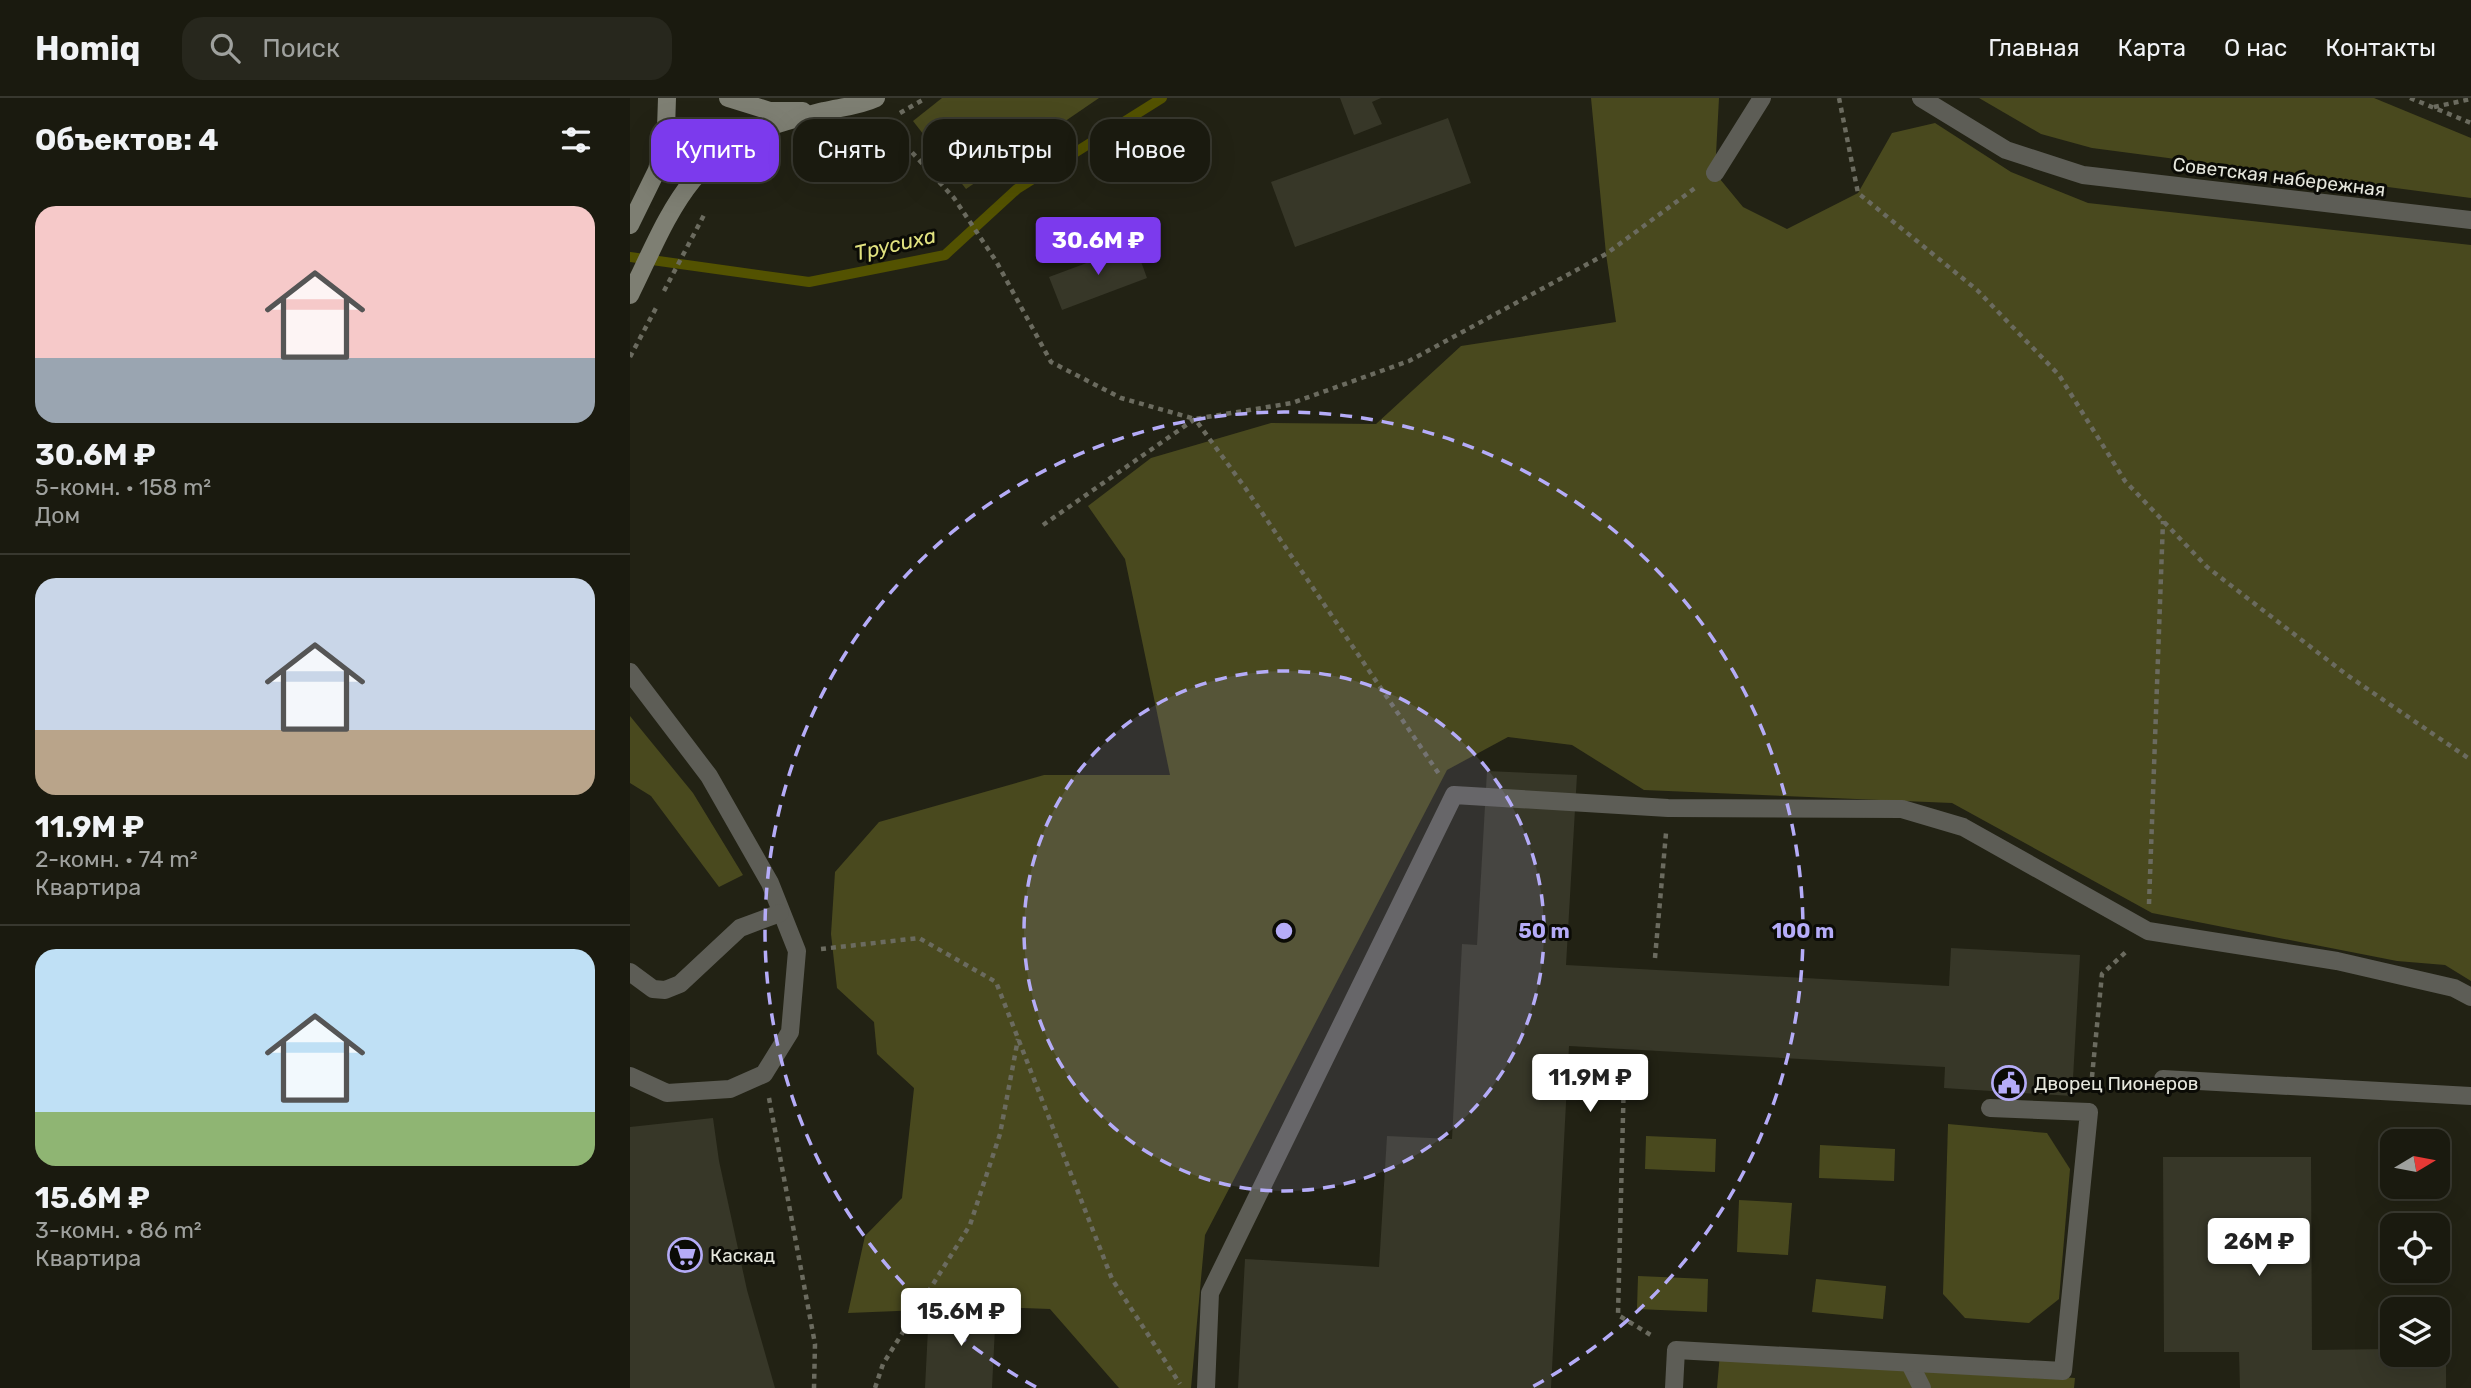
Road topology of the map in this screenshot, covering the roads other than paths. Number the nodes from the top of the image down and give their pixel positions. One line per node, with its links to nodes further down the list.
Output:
1 (667, 98): 9 (main road)
2 (728, 98): 6 (main road)
3 (876, 98): 6 (main road)
4 (1762, 98): 7 (street)
5 (1921, 98): 8 (street, Советская набережная)
6 (826, 110): 10 (main road)
7 (1715, 173)
8 (2471, 220)
9 (630, 225)
10 (630, 295)
11 (630, 671): 12 (street)
12 (780, 913): 13 (street); 15 (street)
13 (630, 972)
14 (2471, 997): 20 (street)
15 (630, 1076)
16 (2163, 1079): 17 (street)
17 (2471, 1096)
18 (1990, 1108): 19 (street)
19 (1910, 1364): 21 (street); 22 (street)
20 (1206, 1388)
21 (1674, 1388)
22 (1922, 1388)

